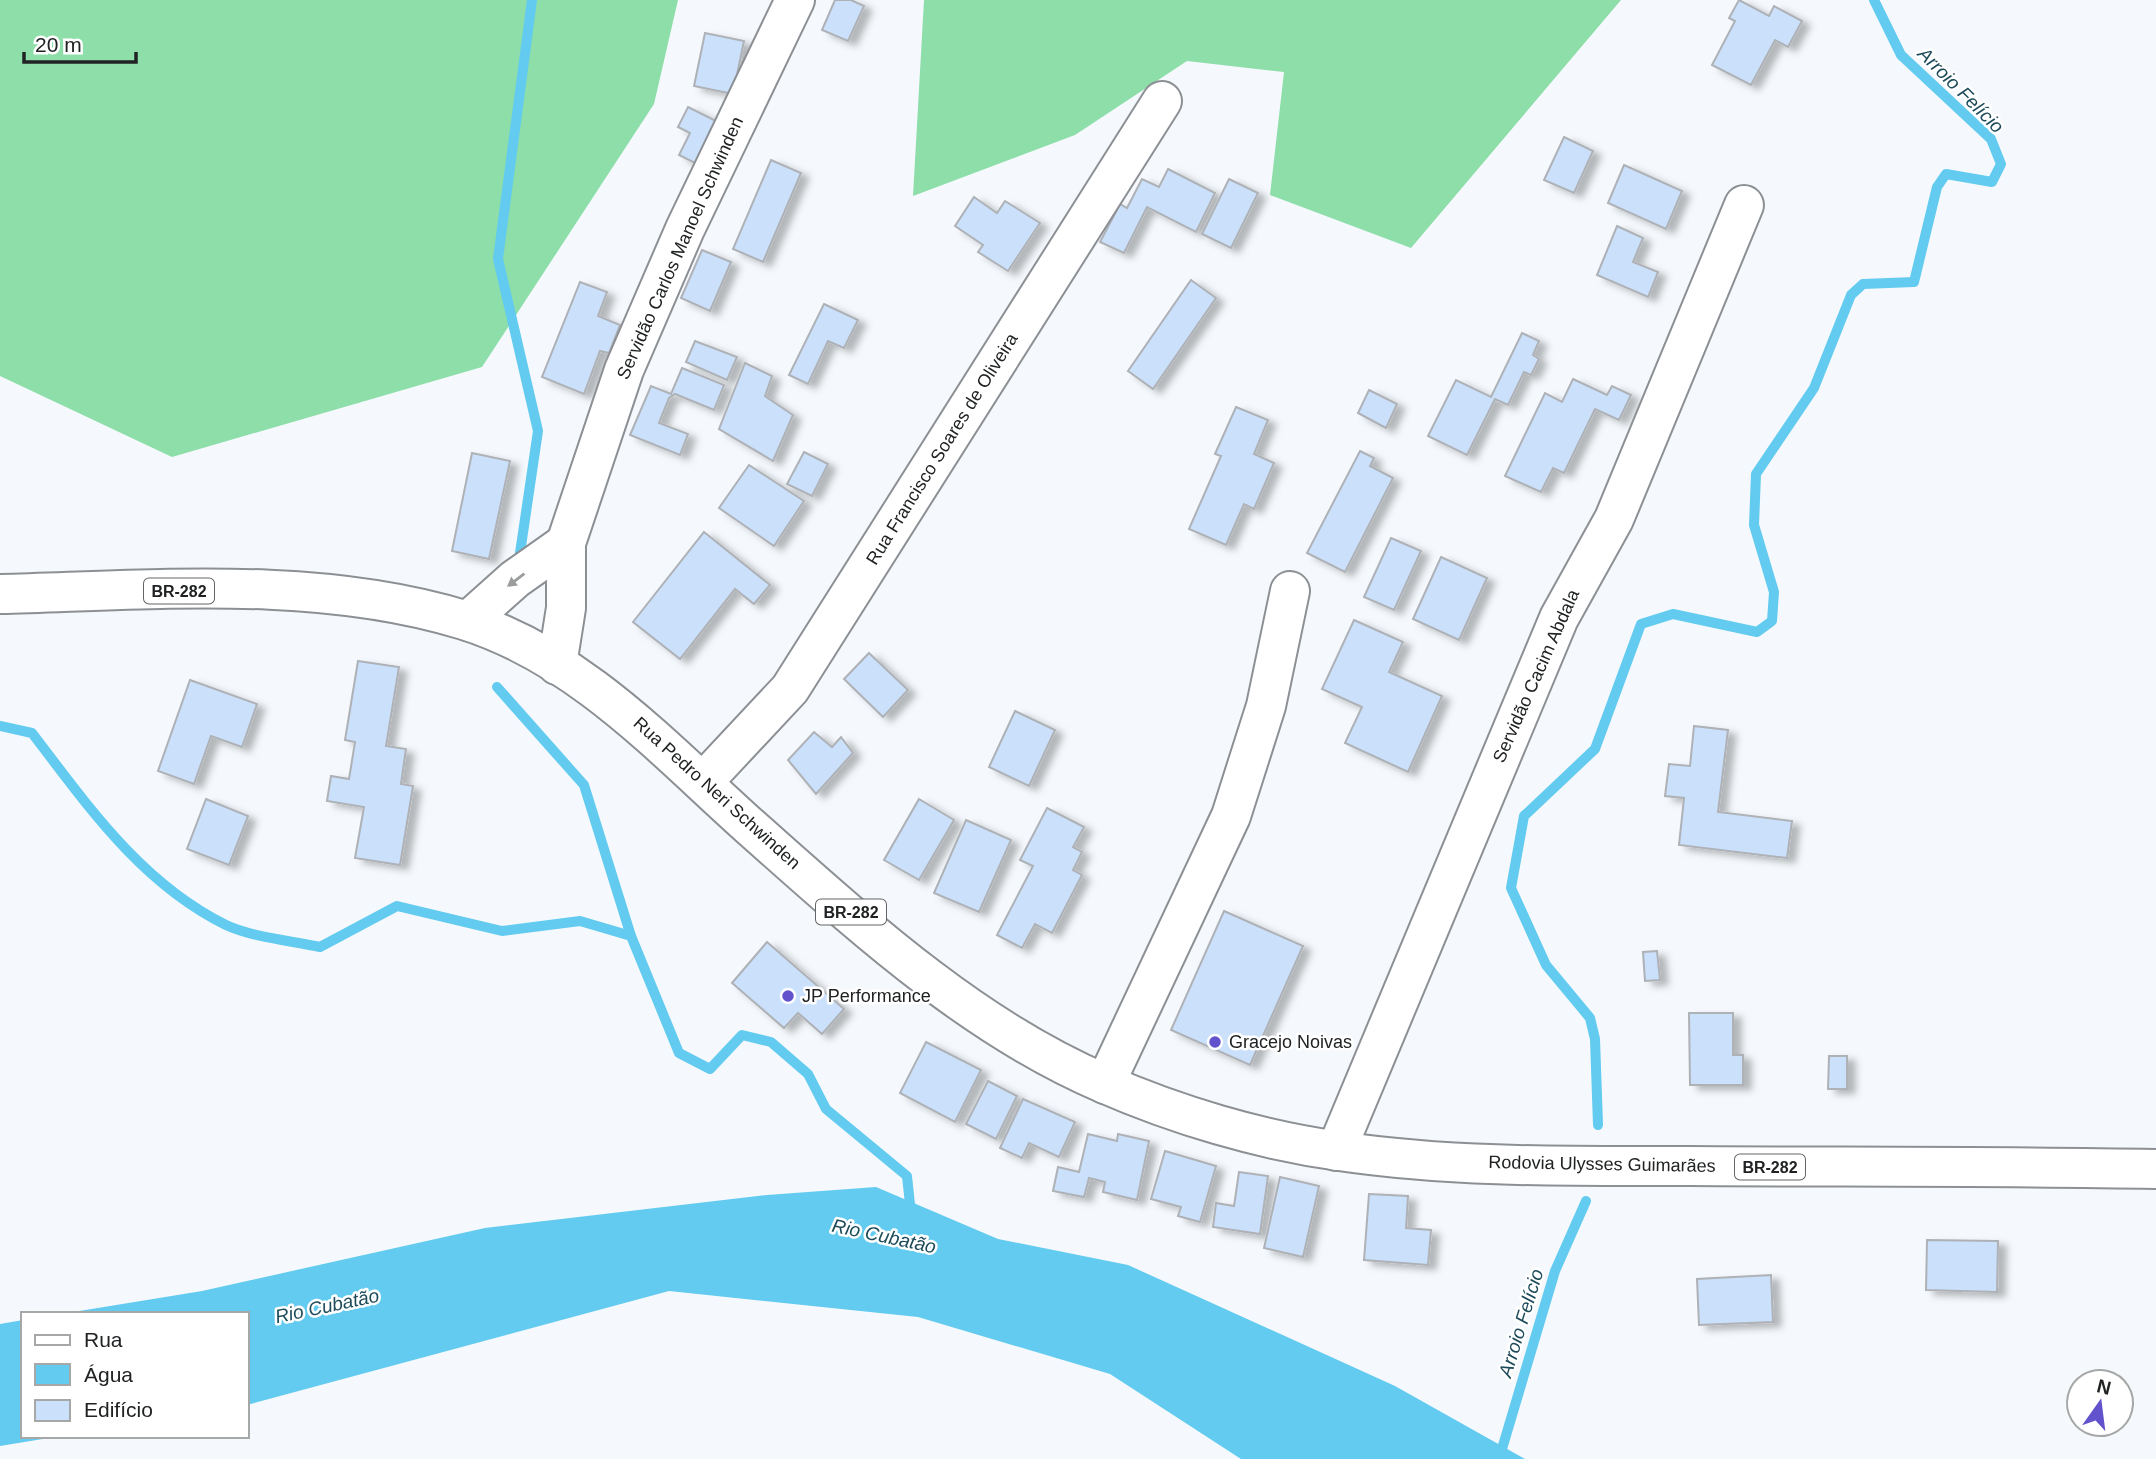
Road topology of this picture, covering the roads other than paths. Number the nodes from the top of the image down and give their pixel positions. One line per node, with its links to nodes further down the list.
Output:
1 (795, 0): 4 (main road, Servidão Carlos Manoel Schwinden)
2 (1162, 101): 9 (main road, Rua Francisco Soares de Oliveira)
3 (1744, 205): 11 (main road, Servidão Cacim Abdala)
4 (566, 543): 7 (main road, one-way to 7); 8 (main road, Servidão Carlos Manoel Schwinden)
5 (1290, 591): 10 (main road)
6 (0, 594): 7 (main road, Rua Pedro Neri Schwinden / BR-282)
7 (468, 621): 8 (main road, Rua Pedro Neri Schwinden / BR-282)
8 (557, 665): 9 (main road, Rua Pedro Neri Schwinden / BR-282)
9 (703, 782): 10 (main road, Rua Pedro Neri Schwinden / BR-282)
10 (1105, 1084): 11 (main road, Rua Pedro Neri Schwinden / BR-282)
11 (1336, 1151): 12 (main road, Rua Pedro Neri Schwinden / BR-282)
12 (1384, 1156): 13 (main road, Rodovia Ulysses Guimarães / BR-282)
13 (2156, 1169)

